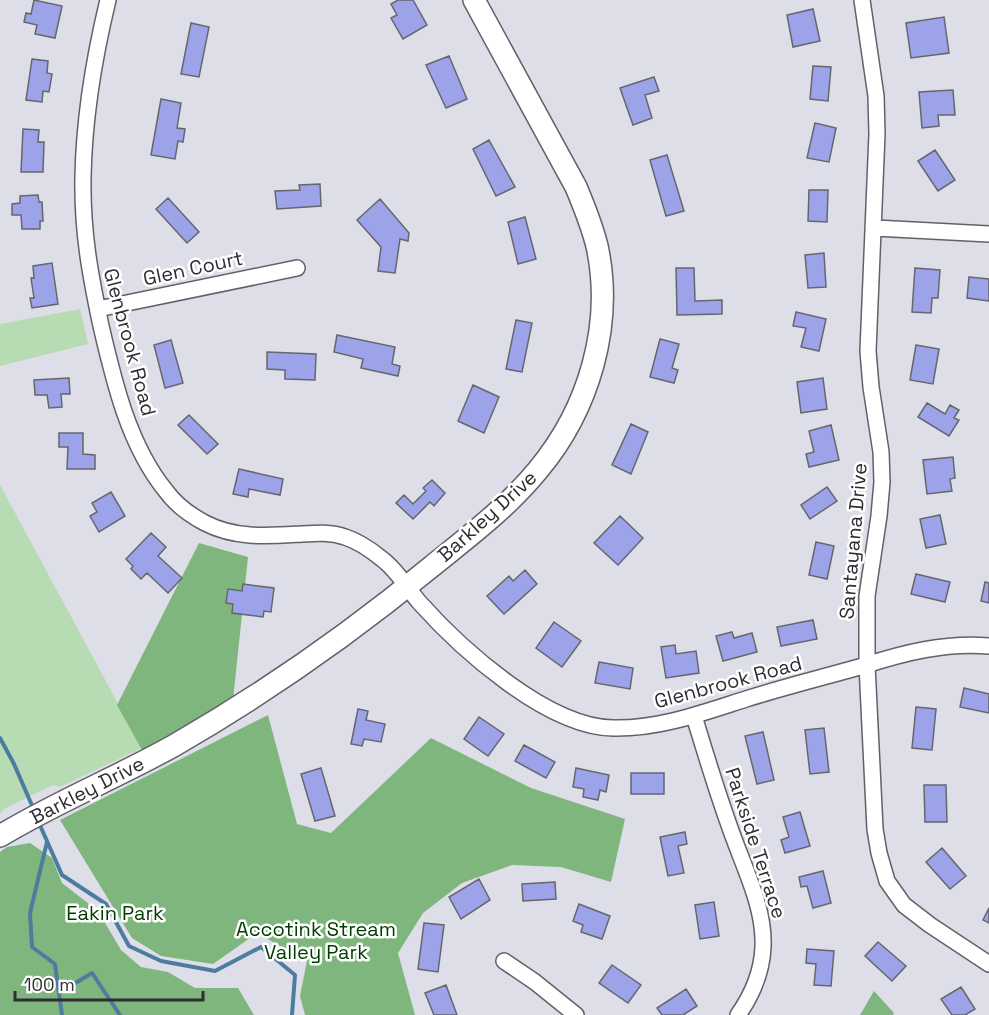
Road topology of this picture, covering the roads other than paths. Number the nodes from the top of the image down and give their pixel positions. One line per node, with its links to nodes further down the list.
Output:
1 (108, 0): 7 (street, Glenbrook Road)
2 (474, 0): 8 (street, Barkley Drive)
3 (862, 0): 4 (street, Santayana Drive)
4 (875, 228): 5 (street); 10 (street, Santayana Drive)
5 (989, 234)
6 (297, 268): 7 (street, Glen Court)
7 (98, 309): 8 (street, Glenbrook Road)
8 (407, 587): 11 (street, Glenbrook Road); 12 (street, Barkley Drive)
9 (989, 646): 10 (street, Glenbrook Road)
10 (867, 664): 11 (street, Glenbrook Road); 14 (street, Santayana Drive)
11 (694, 716): 16 (street, Parkside Terrace)
12 (5, 832)
13 (504, 961): 15 (street)
14 (989, 964)
15 (576, 1015)
16 (738, 1015)

